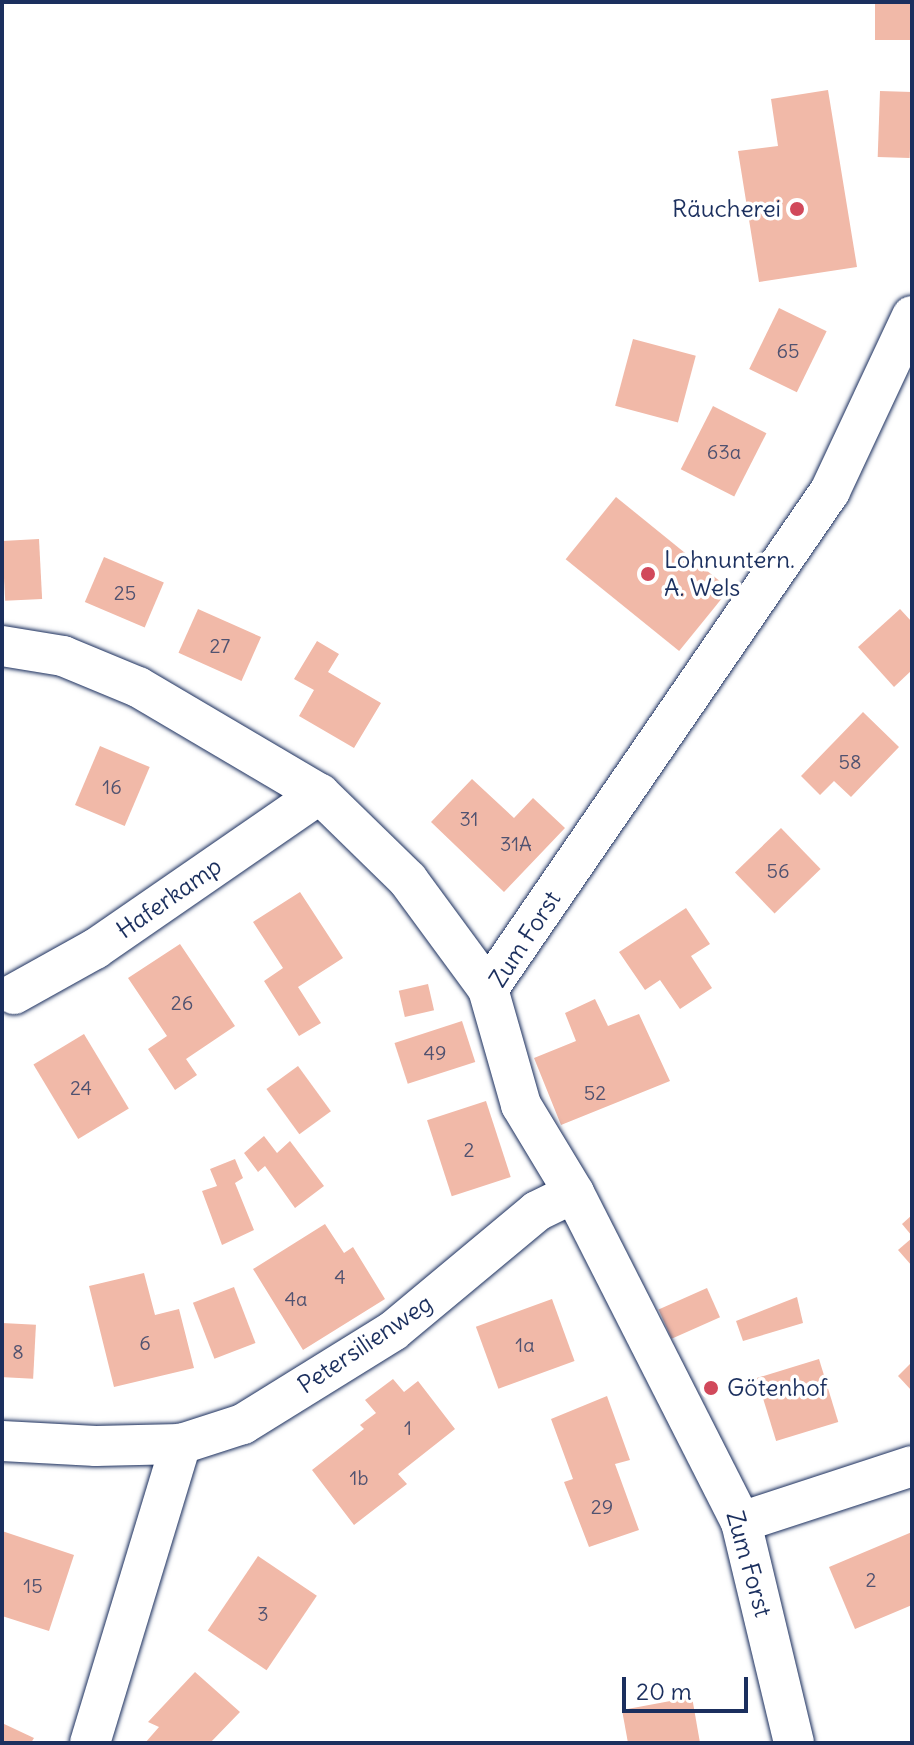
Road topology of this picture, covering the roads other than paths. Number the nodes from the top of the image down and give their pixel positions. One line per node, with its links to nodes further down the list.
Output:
1 (912, 316): 4 (street, Zum Forst)
2 (2, 646): 3 (street)
3 (320, 794): 4 (street); 5 (street, Haferkamp)
4 (488, 989): 6 (street, Zum Forst)
5 (14, 994)
6 (574, 1193): 8 (street, Petersilienweg); 10 (street, Zum Forst)
7 (2, 1441): 8 (street, Petersilienweg)
8 (181, 1444): 11 (street)
9 (912, 1466): 10 (street)
10 (741, 1522): 12 (street, Zum Forst)
11 (90, 1743)
12 (794, 1743)

